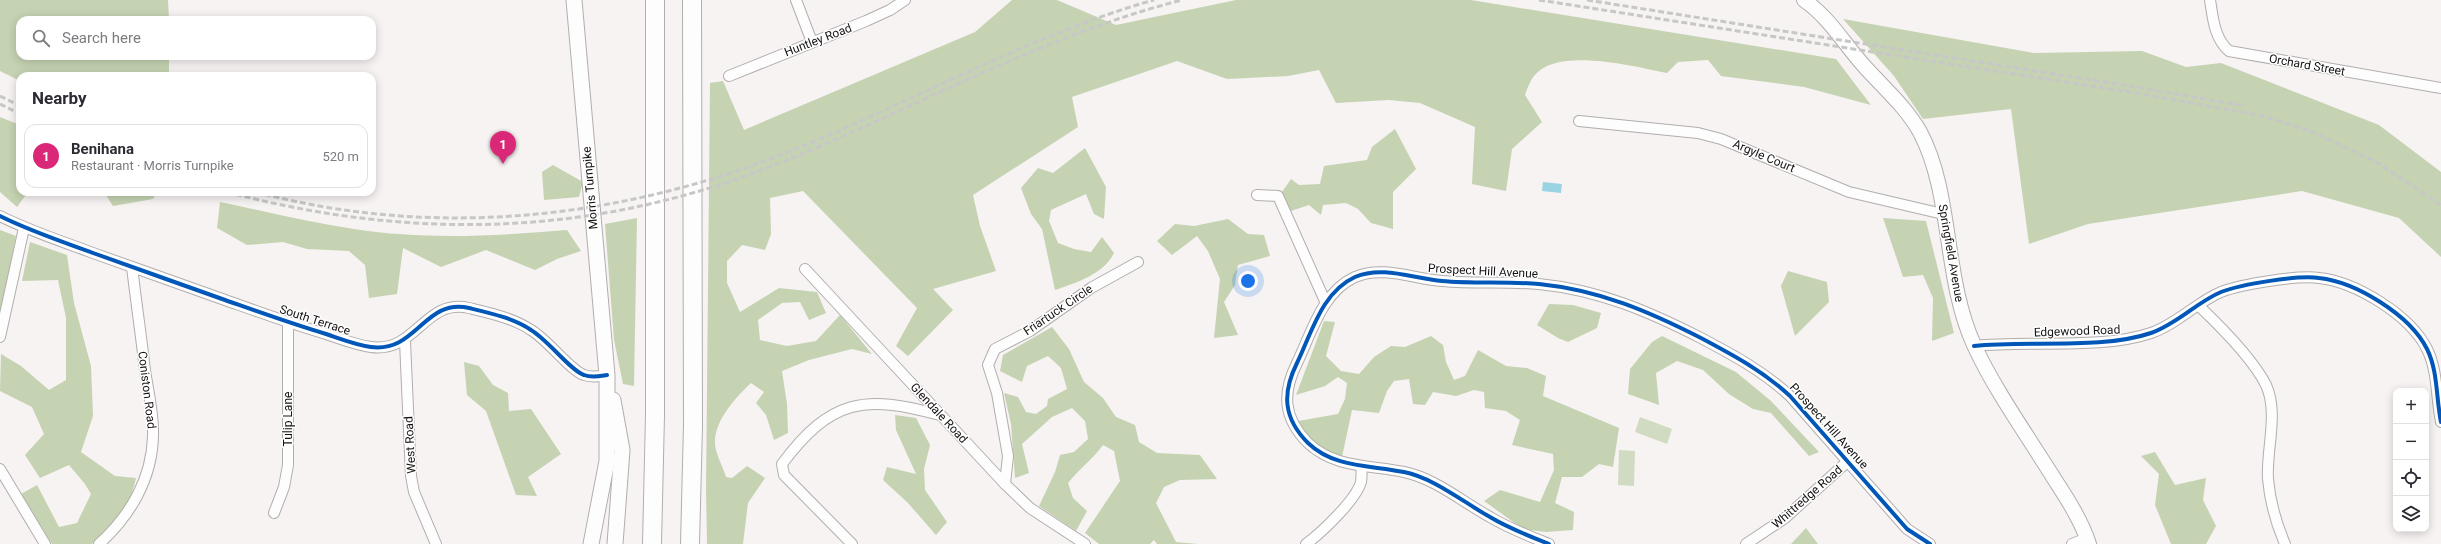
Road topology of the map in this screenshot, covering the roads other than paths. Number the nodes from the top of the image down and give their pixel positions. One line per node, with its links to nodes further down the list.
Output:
1 (574, 0): 27 (main road, Morris Turnpike)
2 (650, 0): 12 (highway)
3 (655, 0): 12 (highway)
4 (692, 0): 43 (highway)
5 (796, 0): 9 (street)
6 (905, 0): 9 (street, Huntley Road)
7 (1804, 0): 15 (main road, Springfield Avenue)
8 (2210, 0): 11 (street, Orchard Street)
9 (812, 42): 10 (street, Huntley Road)
10 (729, 76)
11 (2441, 88)
12 (655, 104): 42 (highway)
13 (1579, 121): 15 (street, Argyle Court)
14 (1257, 195): 21 (street)
15 (1943, 214): 26 (main road, Springfield Avenue)
16 (0, 216): 17 (street, South Terrace)
17 (24, 228): 19 (street, South Terrace); 24 (street)
18 (1138, 262): 33 (street, Friartuck Circle)
19 (132, 267): 23 (street, South Terrace); 38 (street, Coniston Road)
20 (805, 269): 28 (street, Glendale Road)
21 (1325, 301): 30 (street, Prospect Hill Avenue); 31 (street, Prospect Hill Avenue)
22 (2199, 306): 26 (street, Edgewood Road); 29 (street, Edgewood Road); 51 (street)
23 (288, 322): 25 (street, South Terrace); 34 (street, Tulip Lane)
24 (0, 337)
25 (405, 341): 27 (street, South Terrace); 39 (street, West Road)
26 (1974, 346): 36 (main road, Springfield Avenue)
27 (607, 375): 40 (main road); 41 (main road)
28 (940, 415): 33 (street, Glendale Road); 44 (street)
29 (2441, 422)
30 (1847, 462): 48 (street, Whittredge Road); 49 (street, Prospect Hill Avenue)
31 (1362, 466): 35 (street, Prospect Hill Avenue); 46 (street)
32 (0, 469): 37 (street)
33 (1005, 484): 45 (street, Glendale Road)
34 (274, 513)
35 (1530, 540): 47 (street, Prospect Hill Avenue)
36 (2088, 541): 50 (street)
37 (46, 544)
38 (99, 544)
39 (436, 544)
40 (591, 544)
41 (615, 544)
42 (652, 544)
43 (690, 544)
44 (852, 544)
45 (1085, 544)
46 (1306, 544)
47 (1549, 544)
48 (1746, 544)
49 (1930, 544)
50 (2072, 544)
51 (2285, 544)

